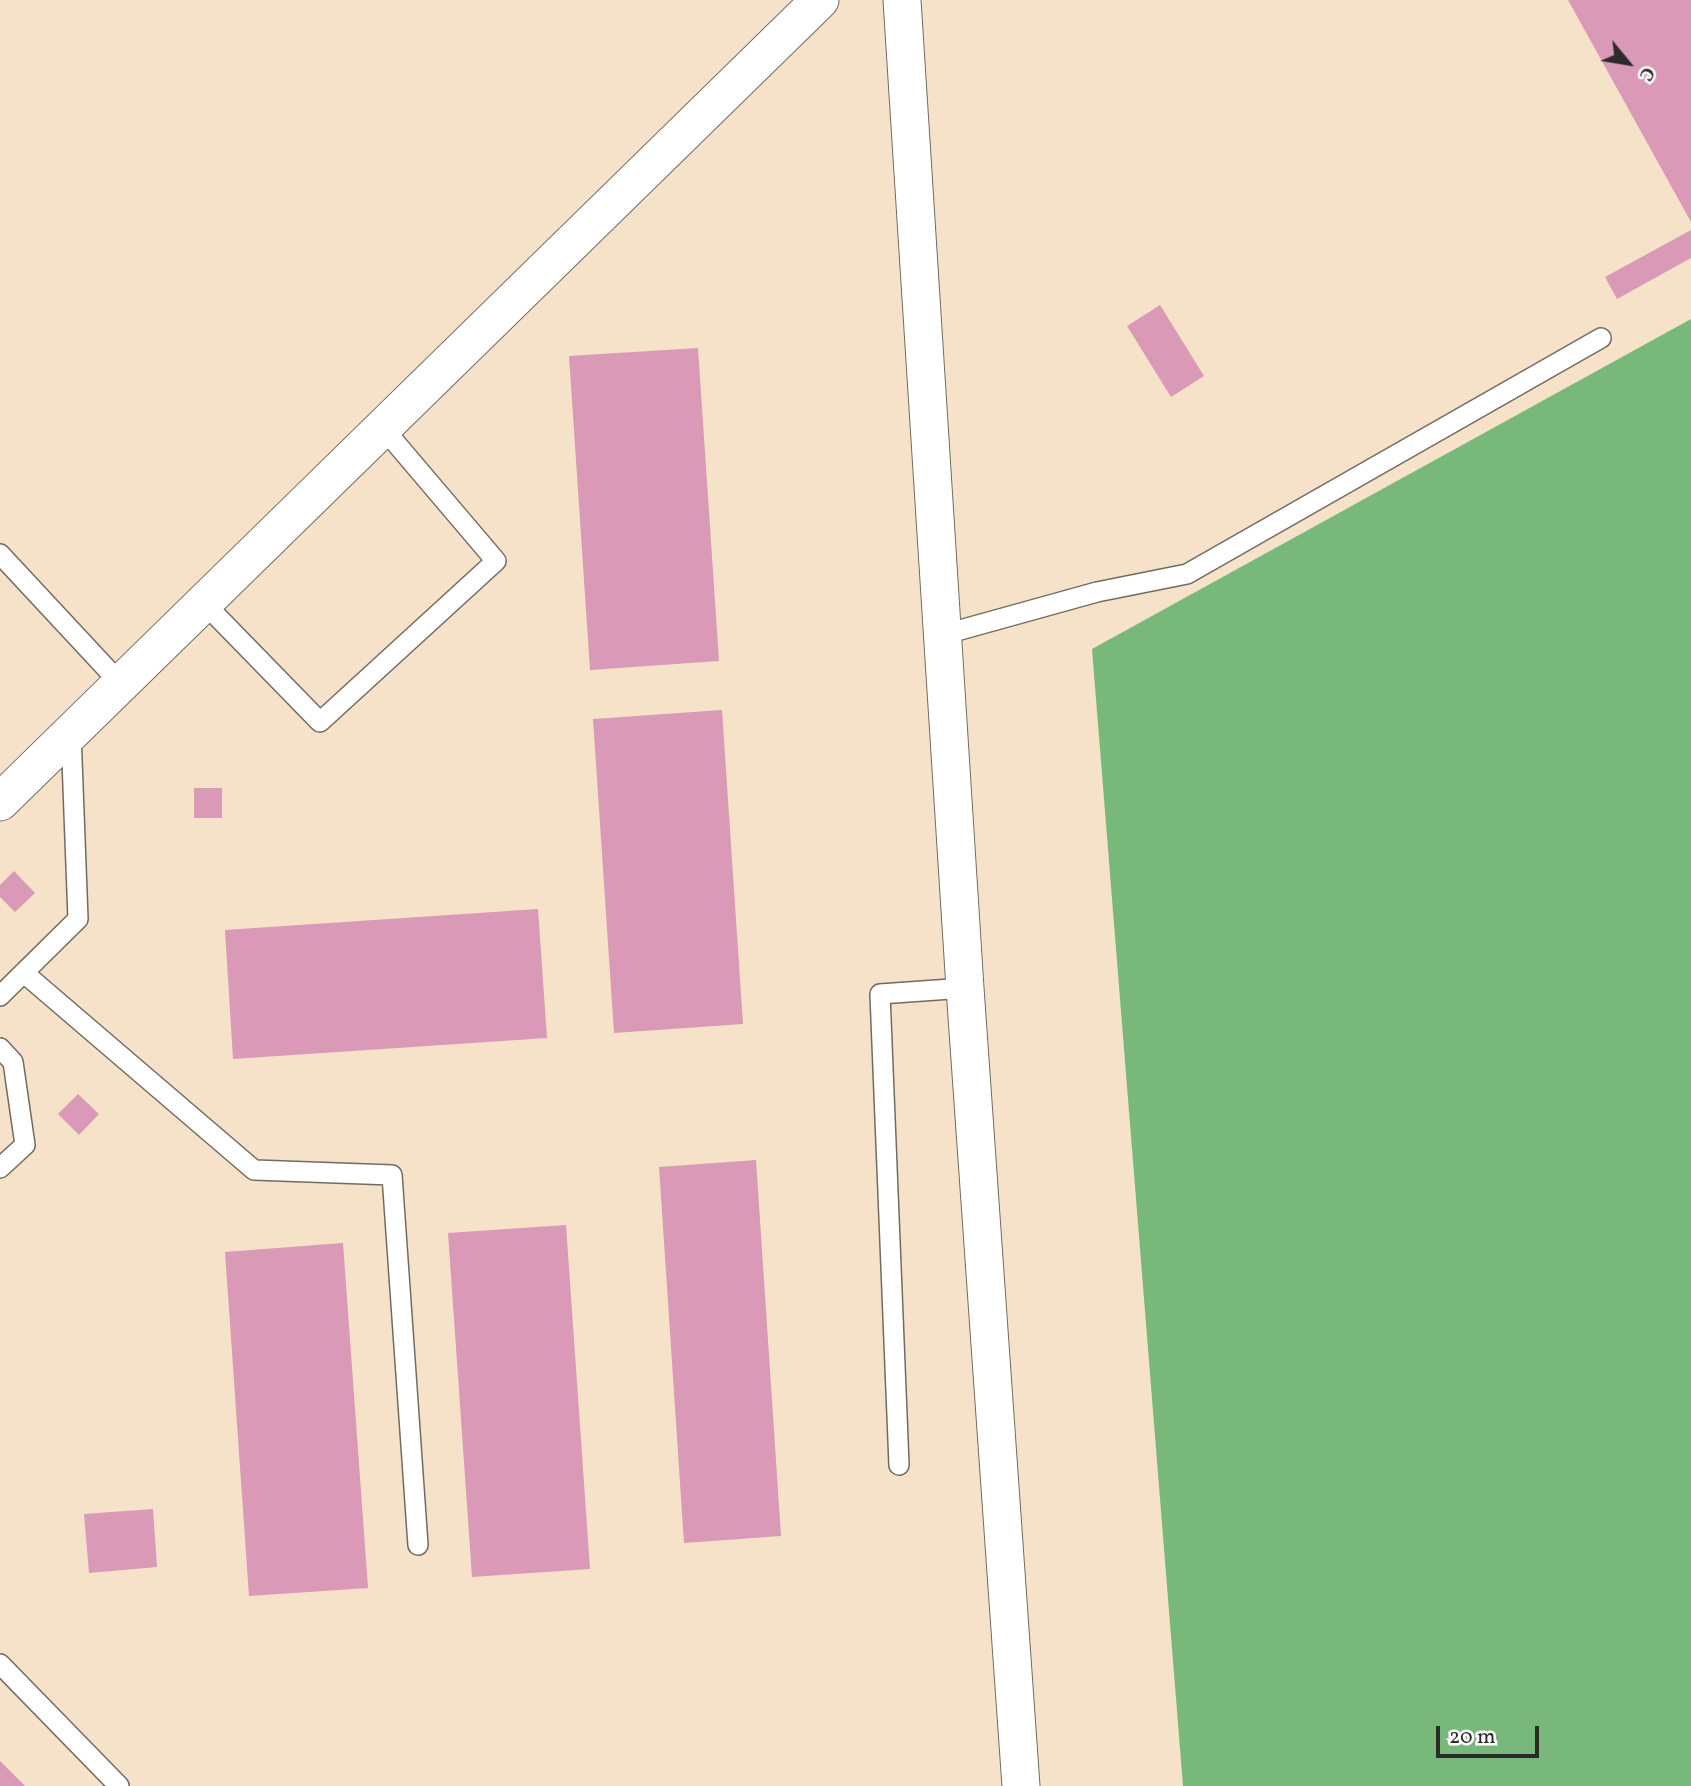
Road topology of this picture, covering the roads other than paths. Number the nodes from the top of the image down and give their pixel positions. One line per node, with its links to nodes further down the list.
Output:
1 (820, 0): 4 (street)
2 (902, 0): 7 (street)
3 (1601, 338): 7 (lane)
4 (383, 428): 6 (street); 6 (lane)
5 (0, 554): 8 (lane)
6 (204, 603): 8 (street)
7 (942, 635): 12 (street)
8 (121, 684): 9 (street)
9 (71, 733): 10 (street); 11 (lane)
10 (0, 802)
11 (23, 973): 13 (lane); 17 (lane)
12 (965, 988): 16 (lane); 20 (street)
13 (0, 996)
14 (0, 1048): 15 (lane)
15 (0, 1168)
16 (899, 1465)
17 (418, 1545)
18 (0, 1664): 19 (lane)
19 (118, 1786)
20 (1021, 1786)

